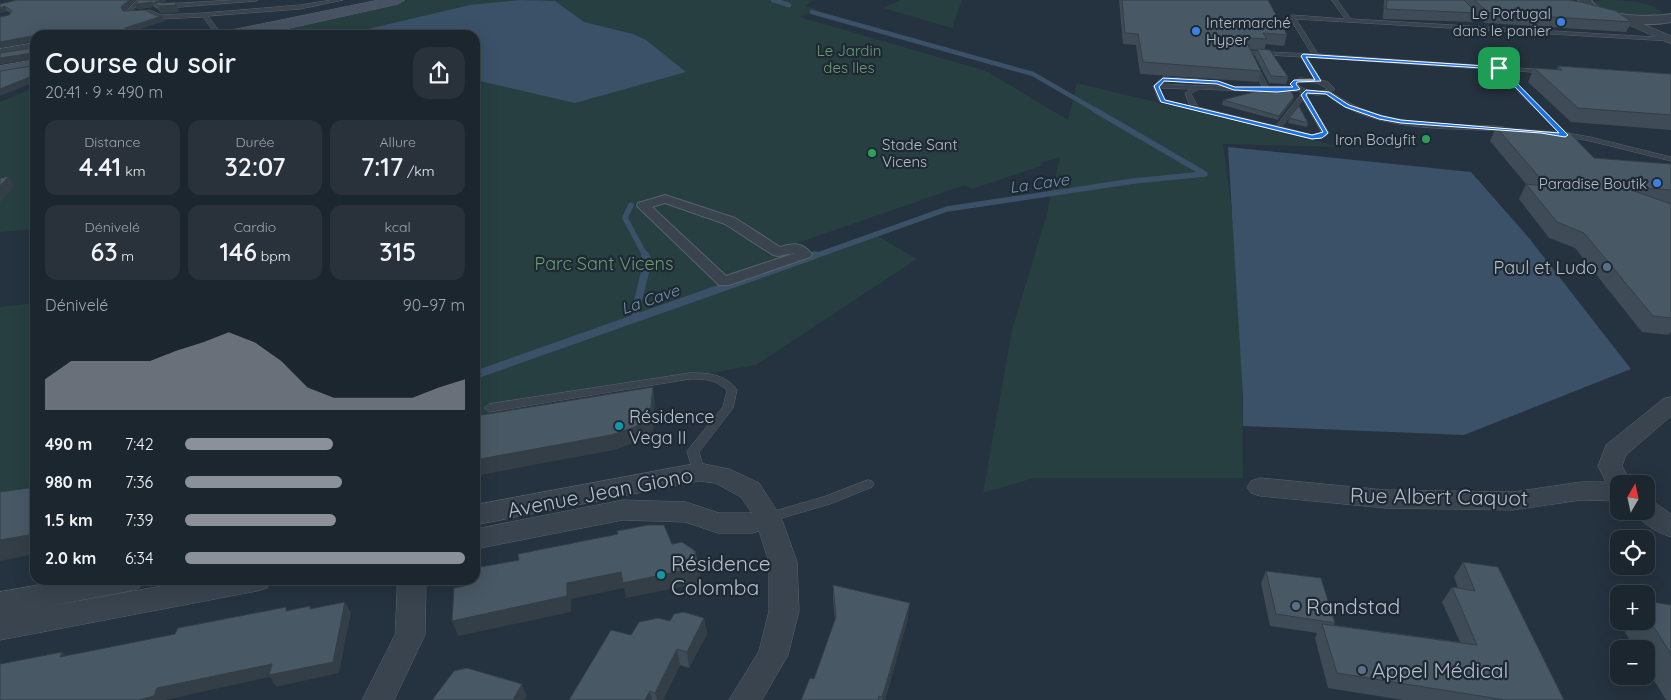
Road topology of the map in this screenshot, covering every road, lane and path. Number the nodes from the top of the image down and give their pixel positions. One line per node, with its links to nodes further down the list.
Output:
1 (141, 0): 9 (lane)
2 (174, 0): 8 (lane)
3 (256, 0): 8 (lane)
4 (341, 0): 11 (lane)
5 (398, 0): 17 (main road)
6 (1334, 0): 13 (lane)
7 (1583, 3): 12 (street)
8 (167, 6): 9 (lane)
9 (148, 12): 11 (lane)
10 (1668, 13): 12 (street); 19 (street)
11 (204, 15): 16 (lane)
12 (1620, 17): 19 (street)
13 (1349, 20): 15 (lane); 24 (lane)
14 (1478, 22): 15 (lane)
15 (1484, 28): 19 (lane)
16 (215, 30)
17 (261, 30)
18 (9, 39): 20 (street)
19 (1670, 39)
20 (30, 42)
21 (30, 48): 22 (street)
22 (0, 53)
23 (1303, 56): 24 (lane); 29 (lane); 34 (lane)
24 (1316, 56): 26 (lane)
25 (30, 66): 27 (main road)
26 (1499, 68): 28 (lane); 41 (lane)
27 (0, 71)
28 (1551, 71)
29 (1318, 81): 33 (lane); 36 (lane)
30 (1156, 86): 31 (lane); 32 (lane); 37 (lane)
31 (1200, 88): 32 (lane); 37 (lane)
32 (1234, 89): 34 (lane)
33 (1297, 89): 34 (lane); 35 (lane)
34 (1267, 90)
35 (1305, 93): 36 (lane); 38 (lane); 38 (lane)
36 (1328, 93): 39 (lane)
37 (1195, 108): 38 (lane)
38 (1278, 128)
39 (1513, 130)
40 (1549, 133): 41 (lane)
41 (1565, 135): 42 (lane)
42 (1671, 159)
43 (724, 282): 43 (street)
44 (1671, 404): 47 (street)
45 (489, 408): 46 (lane)
46 (699, 472): 51 (street, Avenue Jean Giono); 53 (street, Avenue Jean Giono)
47 (1614, 475)
48 (868, 484): 53 (lane)
49 (1260, 488): 50 (street, Rue Albert Caquot)
50 (1610, 492)
51 (480, 514)
52 (1655, 516): 54 (street)
53 (768, 517): 55 (street, Avenue Jean Giono); 62 (street)
54 (1671, 527)
55 (480, 538)
56 (102, 585): 59 (street)
57 (230, 585): 60 (street)
58 (412, 585): 61 (street)
59 (0, 604)
60 (0, 628)
61 (378, 700)
62 (744, 700)

